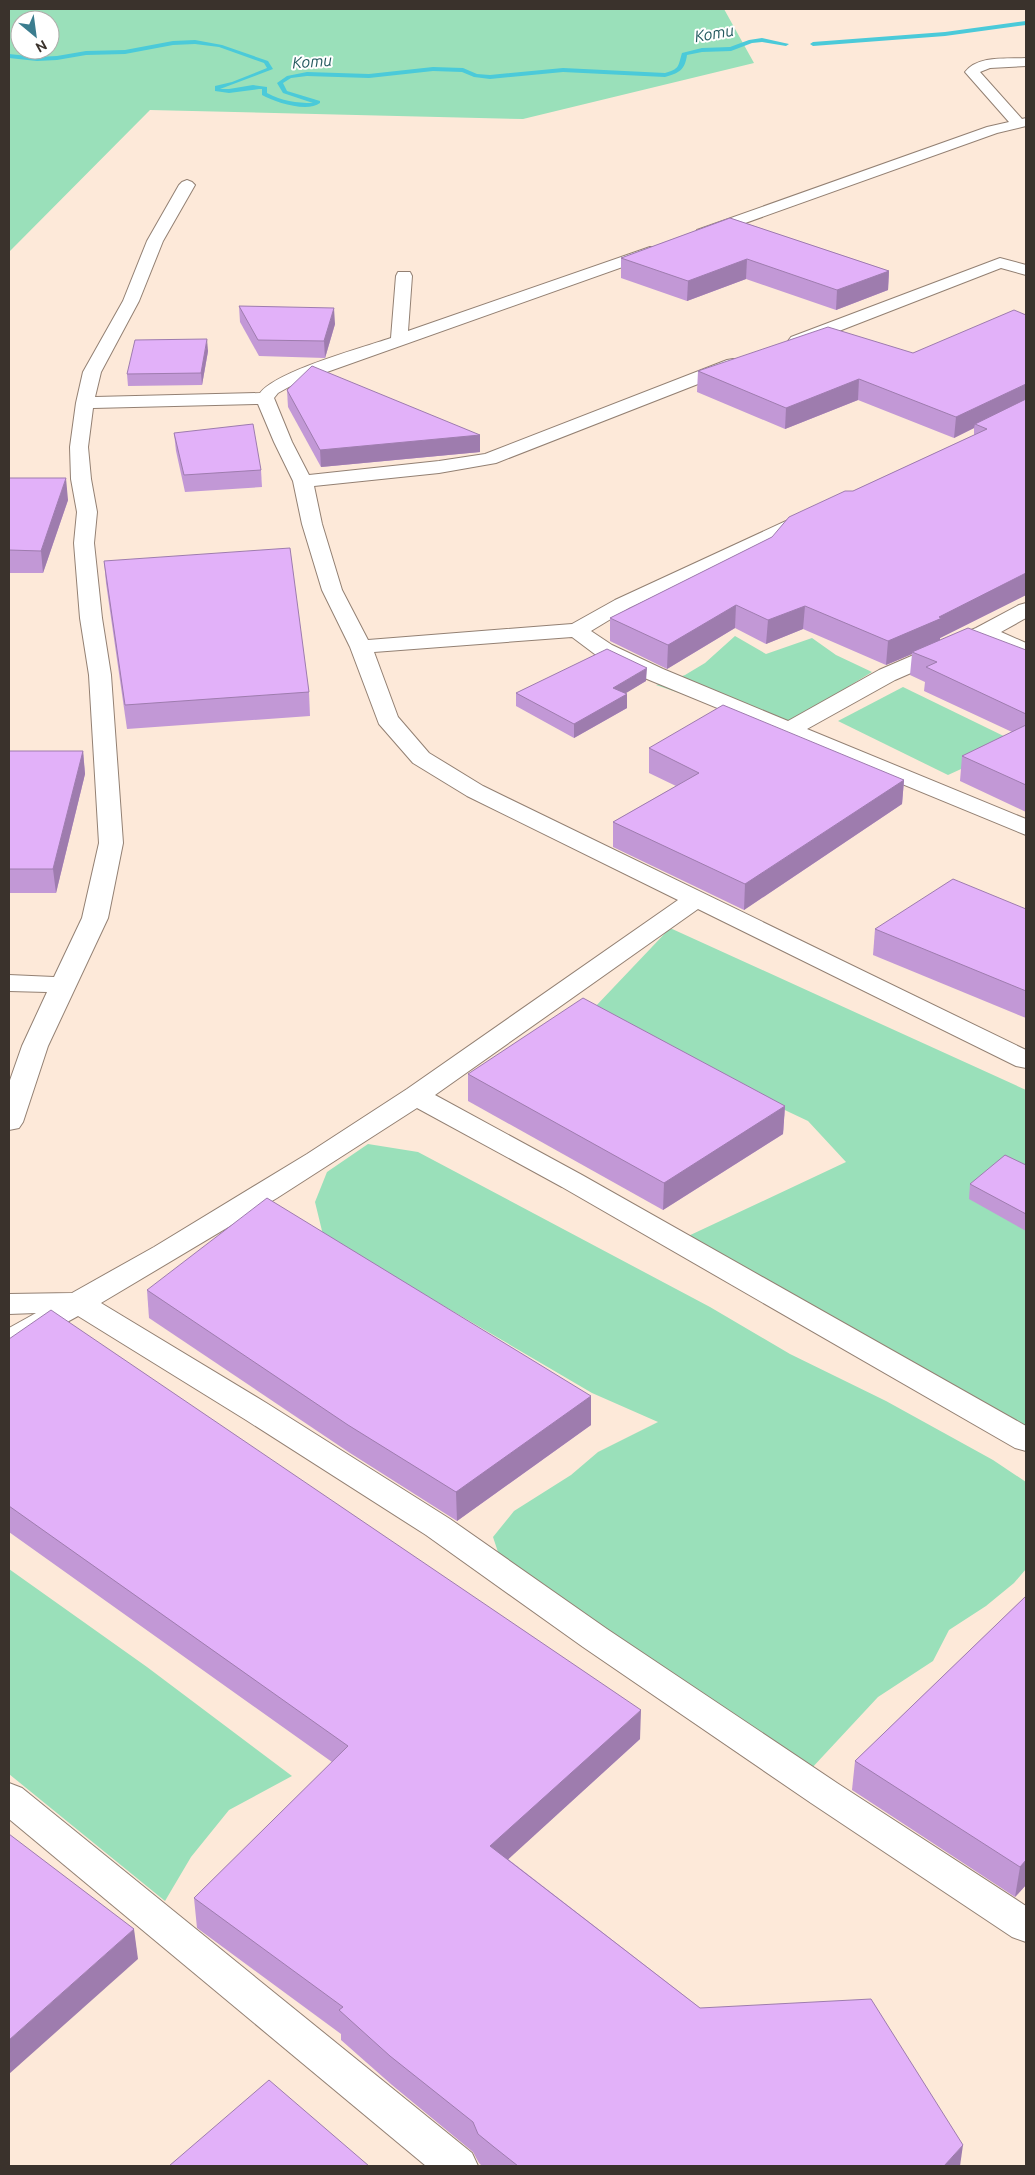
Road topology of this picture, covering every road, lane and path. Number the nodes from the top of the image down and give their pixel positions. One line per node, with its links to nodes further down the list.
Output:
1 (1026, 62): 2 (street)
2 (1022, 123): 8 (street)
3 (187, 185): 12 (street)
4 (1026, 251): 5 (street)
5 (1000, 263): 6 (street); 9 (street)
6 (1026, 270)
7 (404, 276): 8 (street)
8 (399, 341): 11 (street)
9 (778, 348)
10 (751, 358): 13 (street)
11 (265, 398): 12 (street); 13 (street)
12 (85, 403): 24 (street)
13 (303, 481): 18 (street)
14 (828, 507): 16 (street)
15 (1026, 609): 17 (street)
16 (577, 630): 18 (street); 20 (street)
17 (984, 633): 19 (street); 20 (street)
18 (361, 648): 22 (street)
19 (1026, 651)
20 (790, 729): 21 (street)
21 (1026, 828)
22 (696, 900): 25 (street); 26 (street)
23 (9, 983): 24 (street)
24 (64, 985): 27 (street)
25 (1026, 1060)
26 (416, 1096): 28 (street); 31 (street)
27 (9, 1122)
28 (79, 1303): 29 (street); 30 (street); 33 (street)
29 (9, 1304)
30 (9, 1341)
31 (1026, 1440)
32 (9, 1798): 34 (street)
33 (1026, 1926)
34 (457, 2166)

